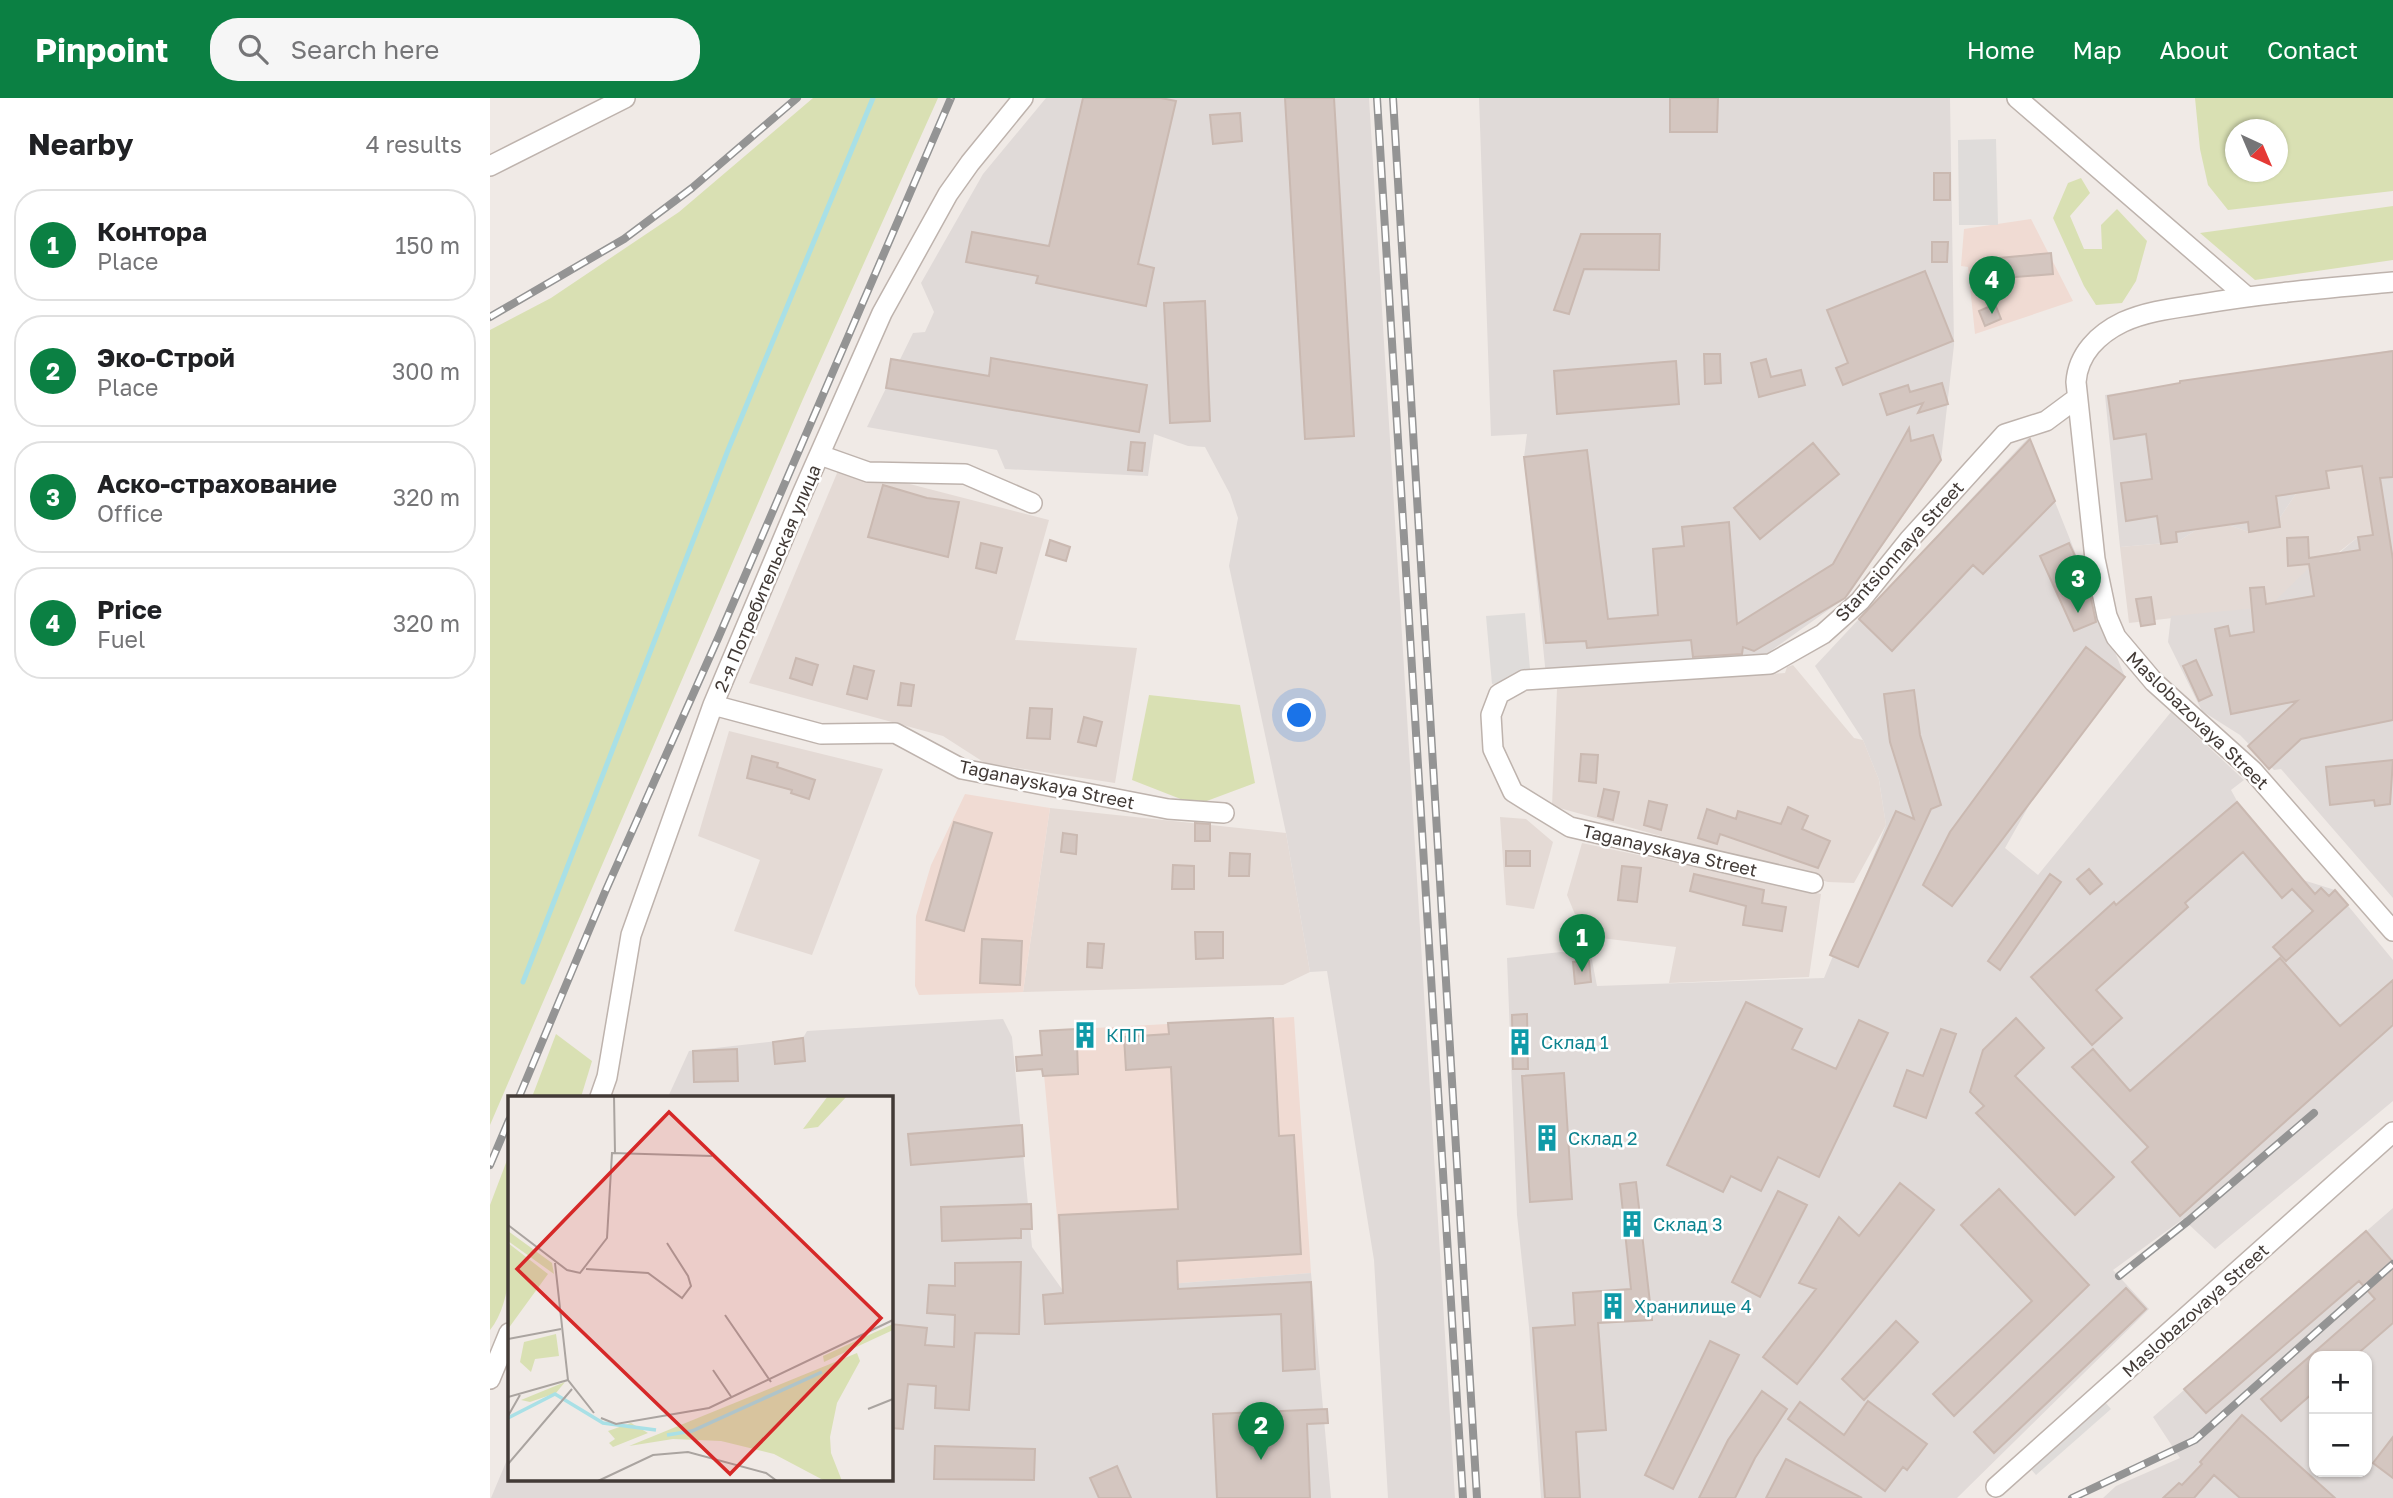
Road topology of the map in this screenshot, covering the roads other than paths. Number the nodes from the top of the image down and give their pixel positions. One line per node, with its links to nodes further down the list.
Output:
1 (625, 98): 4 (street)
2 (1023, 98): 8 (street, 2-я Потребительская улица)
3 (2017, 98): 6 (street)
4 (490, 166)
5 (2393, 282): 6 (street, Maslobazovaya Street)
6 (2246, 296): 7 (street, Maslobazovaya Street)
7 (2077, 398): 10 (street, Stantsionnaya Street); 14 (street, Maslobazovaya Street)
8 (820, 455): 9 (street); 11 (street, 2-я Потребительская улица)
9 (1032, 503)
10 (1499, 694): 13 (street, Taganayskaya Street)
11 (713, 705): 12 (street, Taganayskaya Street); 15 (street, 2-я Потребительская улица)
12 (1224, 813)
13 (1813, 883)
14 (2393, 931)
15 (600, 1096)
16 (2393, 1132): 19 (street, Maslobazovaya Street)
17 (508, 1335): 18 (street)
18 (490, 1379)
19 (1996, 1487)

